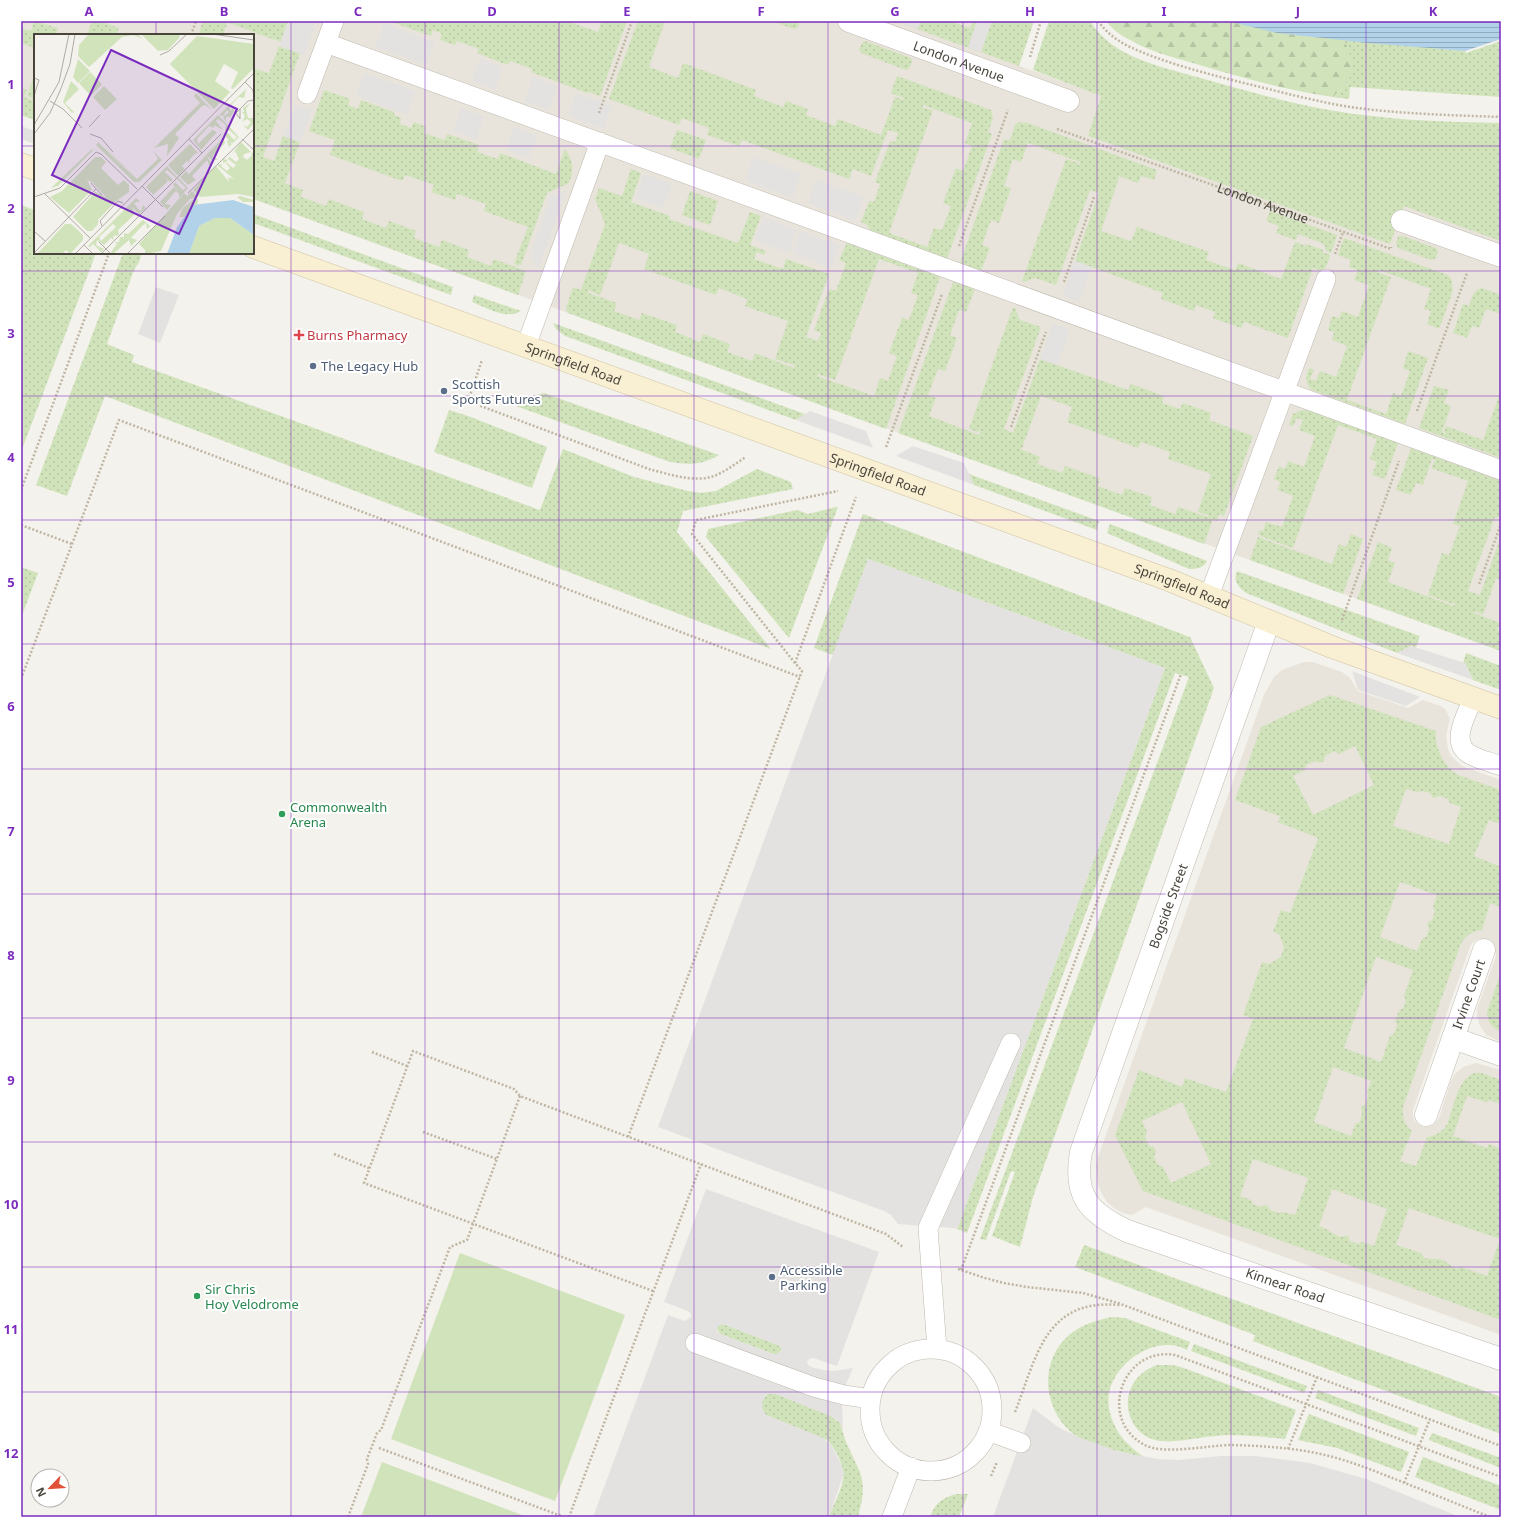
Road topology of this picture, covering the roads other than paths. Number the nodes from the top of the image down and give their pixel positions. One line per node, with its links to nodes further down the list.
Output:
1 (334, 21): 3 (lane)
2 (849, 21): 5 (street, London Avenue)
3 (326, 43): 4 (lane); 6 (lane)
4 (307, 94)
5 (1068, 101)
6 (595, 140): 13 (lane); 14 (lane)
7 (21, 164): 8 (street)
8 (34, 169)
9 (1402, 221): 11 (street)
10 (254, 247): 13 (street, Springfield Road)
11 (1501, 256)
12 (1326, 279): 14 (lane)
13 (526, 346): 16 (street, Springfield Road)
14 (1285, 390): 15 (lane); 16 (lane)
15 (1501, 470)
16 (1209, 596): 17 (street, Springfield Road)
17 (1269, 621): 18 (street, Springfield Road); 26 (street, Bogside Street)
18 (1472, 699): 19 (street, Springfield Road); 20 (lane)
19 (1501, 708)
20 (1501, 766)
21 (1484, 950): 22 (street, Irvine Court)
22 (1453, 1038): 24 (street, Irvine Court); 25 (street, Irvine Court)
23 (1011, 1043): 28 (lane)
24 (1501, 1055)
25 (1426, 1115)
26 (1083, 1193): 29 (street, Kinnear Road)
27 (695, 1344): 30 (lane)
28 (938, 1349): 30 (lane); 31 (lane)
29 (1501, 1359)
30 (871, 1400): 31 (lane)
31 (911, 1467): 32 (lane)
32 (892, 1517)

